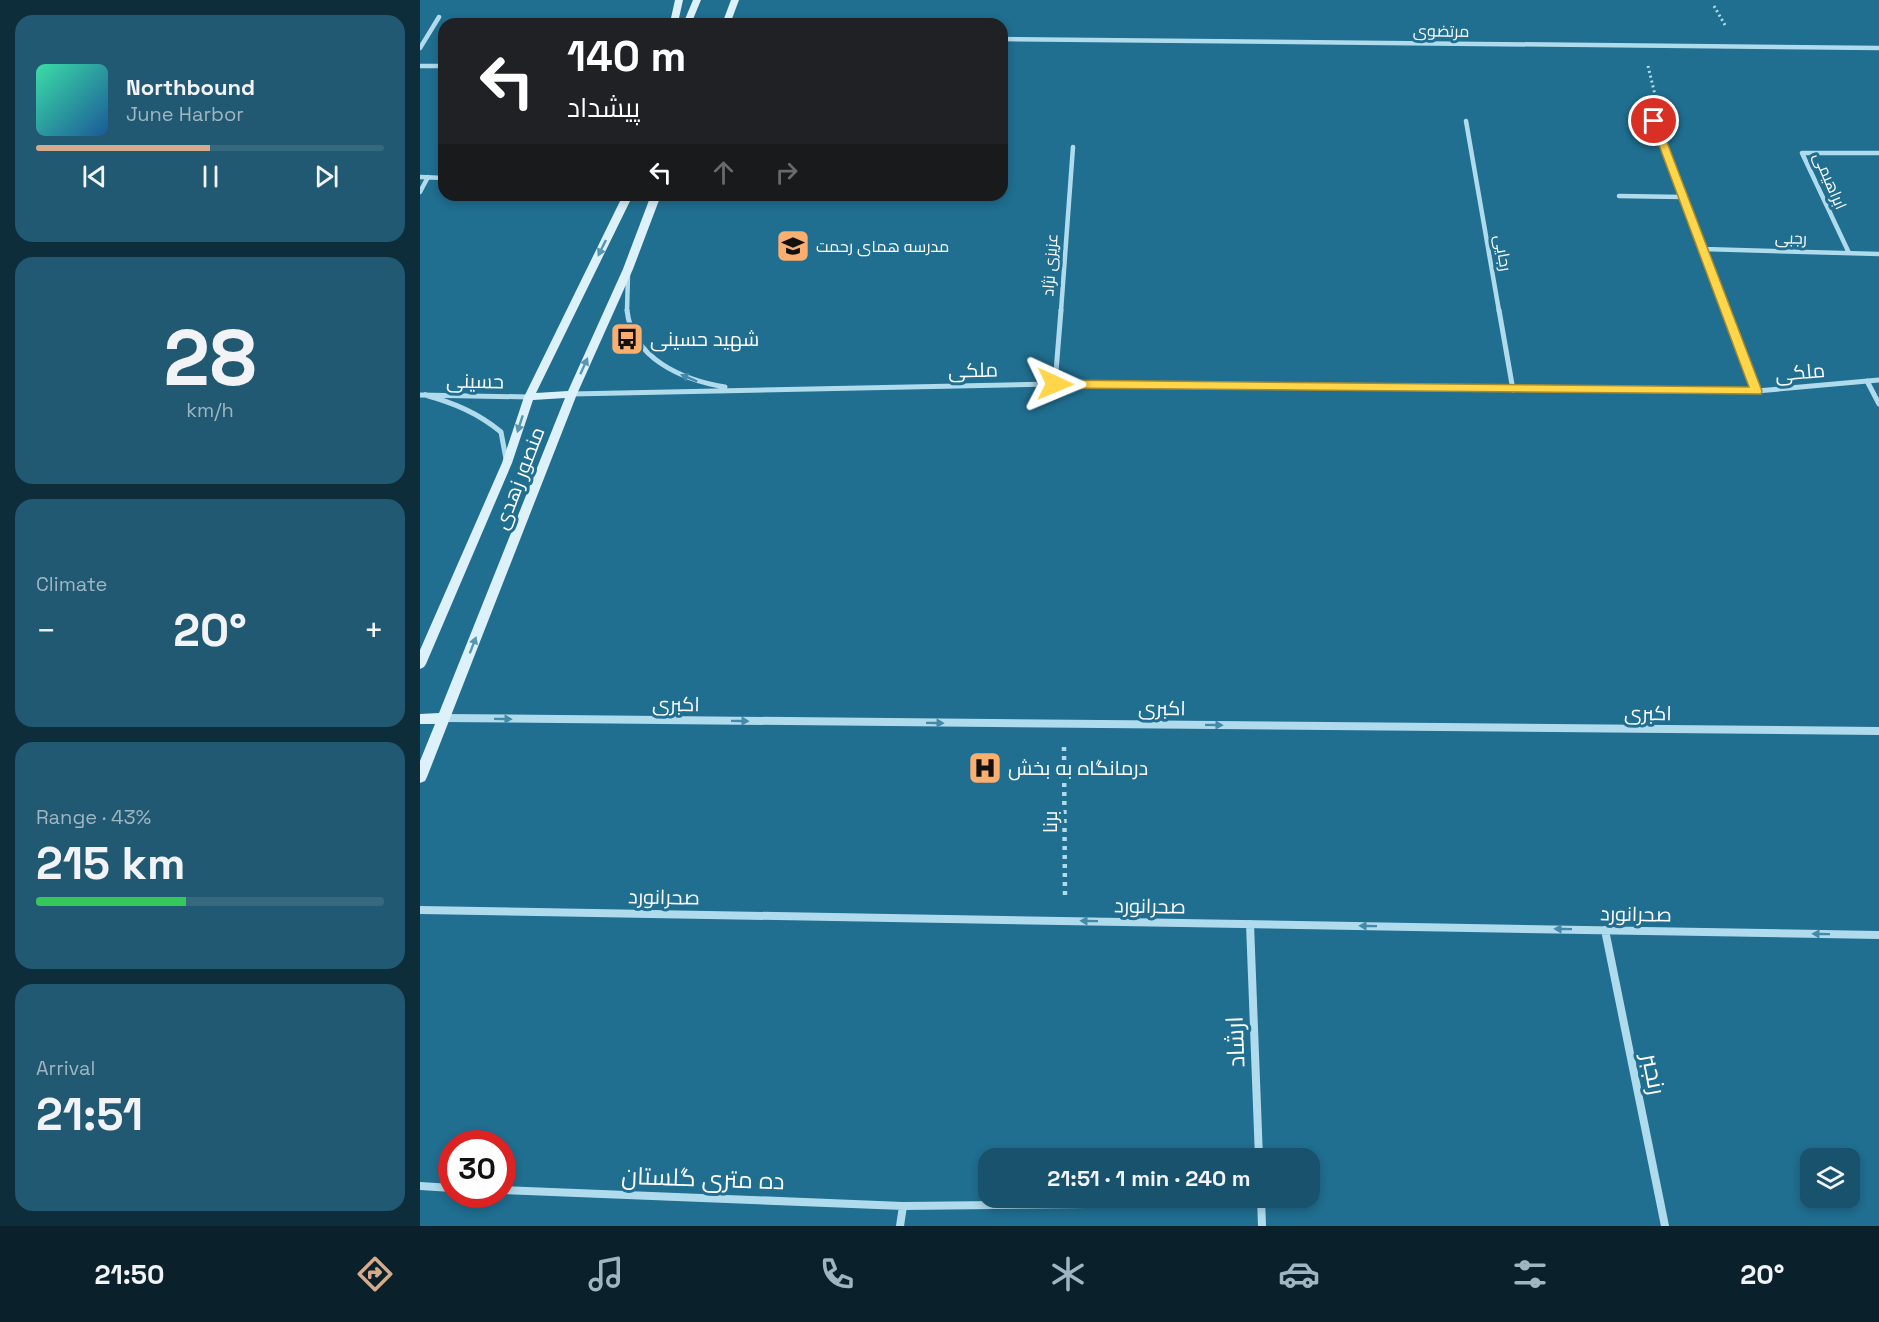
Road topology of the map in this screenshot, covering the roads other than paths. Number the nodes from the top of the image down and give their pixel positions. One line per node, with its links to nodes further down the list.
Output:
1 (679, 0): 4 (main road)
2 (696, 0): 5 (main road)
3 (735, 0): 6 (main road)
4 (675, 18)
5 (689, 18)
6 (728, 18)
7 (438, 19): 9 (street)
8 (1008, 39): 10 (street, مرتضوی)
9 (420, 48)
10 (1879, 48)
11 (420, 66): 12 (street)
12 (438, 66)
13 (1466, 121): 33 (street, رجایی)
14 (1654, 121): 22 (street)
15 (1073, 147): 31 (street, عزیزی نژاد)
16 (1879, 153): 26 (street, ابراهیمی)
17 (420, 177): 18 (street)
18 (428, 177): 19 (street); 20 (street)
19 (438, 178)
20 (420, 192)
21 (1619, 196): 22 (street)
22 (1683, 197): 25 (street)
23 (625, 201): 37 (main road, منصور زهدی, one-way to 37)
24 (654, 201): 28 (main road, منصور زهدی)
25 (1703, 249): 26 (street, رجبی); 34 (street)
26 (1849, 253): 27 (street, رجبی)
27 (1879, 254)
28 (628, 269): 32 (street, one-way to 28); 35 (main road, منصور زهدی, one-way to 28)
29 (1879, 380): 30 (street, ملکی)
30 (1867, 381): 34 (street, ملکی); 38 (street)
31 (1055, 384): 32 (street, ملکی); 33 (street, ملکی)
32 (746, 389): 35 (street, ملکی)
33 (1513, 390): 34 (street, ملکی)
34 (1756, 391)
35 (572, 394): 37 (main road); 41 (main road, منصور زهدی, one-way to 35)
36 (422, 395): 37 (street, حسینی); 39 (street)
37 (529, 397): 39 (main road, منصور زهدی, one-way to 39)
38 (1879, 404)
39 (507, 463): 40 (main road, منصور زهدی)
40 (420, 664)
41 (445, 718): 42 (main road); 43 (street, اکبری, one-way to 43); 44 (main road, منصور زهدی)
42 (420, 719)
43 (1879, 731)
44 (420, 777)
45 (420, 910): 46 (street, صحرانورد, one-way to 45)
46 (1250, 924): 47 (street, صحرانورد, one-way to 46); 49 (street, ارشاد)
47 (1605, 930): 48 (street, صحرانورد, one-way to 47); 58 (street, رنجبر)
48 (1879, 935)
49 (1259, 1148)
50 (420, 1186): 51 (street)
51 (438, 1187)
52 (516, 1191): 54 (street, ده متری گلستان)
53 (978, 1205): 54 (street, ده متری گلستان)
54 (903, 1206): 56 (street)
55 (1261, 1208): 57 (street)
56 (900, 1226)
57 (1262, 1226)
58 (1665, 1226)

